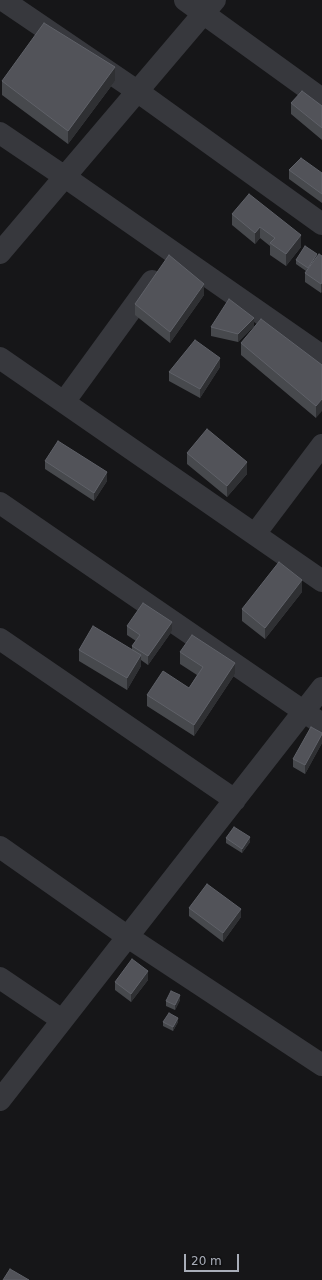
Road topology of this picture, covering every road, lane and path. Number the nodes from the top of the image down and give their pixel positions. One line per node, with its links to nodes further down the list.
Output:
1 (3, 0): 4 (street)
2 (185, 0): 3 (street)
3 (209, 7): 4 (street); 5 (street)
4 (137, 91): 7 (street); 8 (street)
5 (319, 91)
6 (0, 133): 7 (street)
7 (65, 177): 9 (street); 10 (street)
8 (322, 224)
9 (173, 252): 11 (street); 13 (street)
10 (0, 253)
11 (322, 356)
12 (0, 358): 13 (street)
13 (64, 402): 16 (street)
14 (322, 445): 16 (street)
15 (0, 503): 20 (street)
16 (255, 534): 17 (street)
17 (322, 581)
18 (0, 639): 22 (street)
19 (322, 688): 20 (street)
20 (304, 711): 21 (street); 22 (street)
21 (322, 724)
22 (235, 800): 24 (street)
23 (0, 848): 24 (street)
24 (128, 937): 26 (street); 27 (street)
25 (0, 978): 26 (street)
26 (62, 1020): 28 (street)
27 (322, 1065)
28 (0, 1100)

